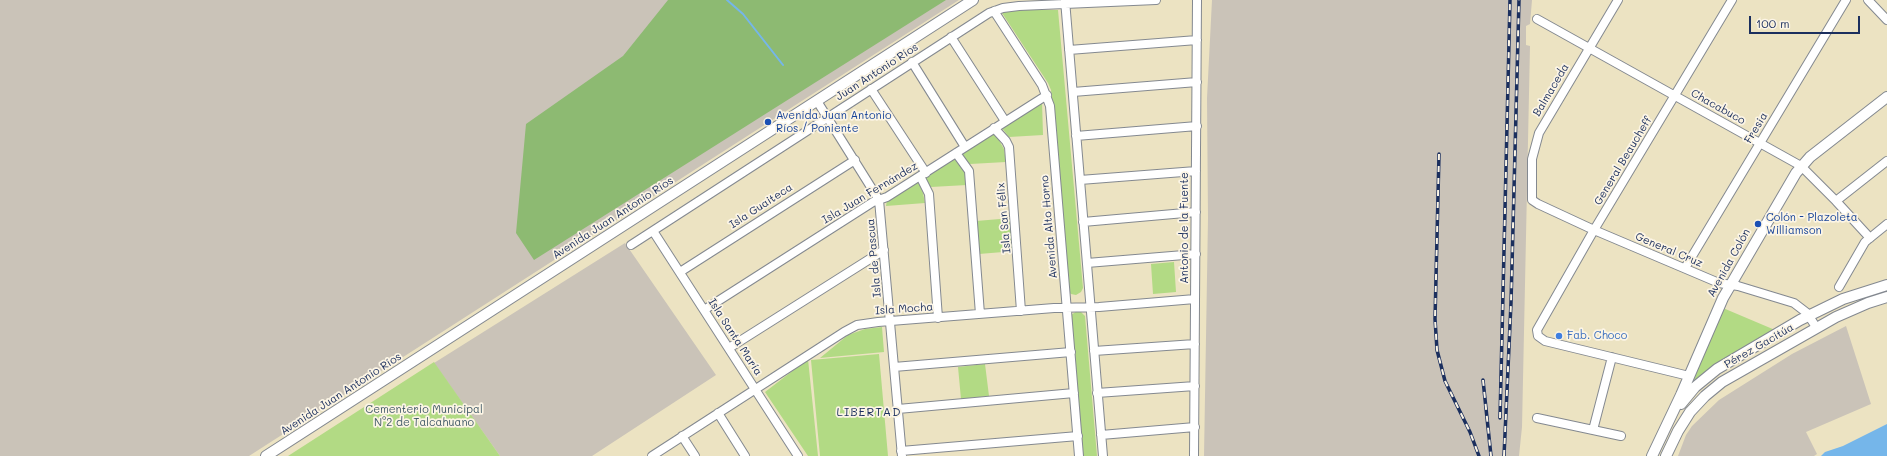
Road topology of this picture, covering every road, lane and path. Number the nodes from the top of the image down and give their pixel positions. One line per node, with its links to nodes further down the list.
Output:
1 (973, 0): 23 (main road, Avenida Juan Antonio Ríos)
2 (1156, 0): 8 (street, Juan Antonio Ríos)
3 (1197, 0): 13 (street, Antonio de la Fuente)
4 (1618, 0): 14 (street, Balmaceda)
5 (1732, 0): 21 (street, General Beaucheff)
6 (1846, 0): 29 (street, Fresia)
7 (1868, 0): 11 (street)
8 (1065, 3): 9 (street, Juan Antonio Ríos); 15 (street)
9 (994, 11): 12 (street, Juan Antonio Ríos); 20 (street, Avenida Alto Horno)
10 (1537, 19): 14 (street, Chacabuco)
11 (1887, 20)
12 (951, 37): 16 (street, Juan Antonio Ríos); 25 (street)
13 (1197, 40): 15 (street); 17 (street, Antonio de la Fuente)
14 (1589, 48): 21 (street, Chacabuco); 39 (street, Balmaceda)
15 (1069, 50): 19 (street)
16 (912, 62): 18 (street, Juan Antonio Ríos); 30 (street)
17 (1197, 82): 19 (street); 26 (street, Antonio de la Fuente)
18 (871, 89): 24 (street, Juan Antonio Ríos); 36 (street)
19 (1072, 92): 28 (street)
20 (1047, 94): 25 (street, Isla Juan Fernández); 59 (street, Avenida Alto Horno)
21 (1675, 95): 29 (street, Chacabuco); 45 (street, General Beaucheff)
22 (1887, 97): 34 (main road, Avenida Colón)
23 (817, 101): 24 (street, Isla de Pascua); 90 (main road, Avenida Juan Antonio Ríos)
24 (828, 117): 32 (street, Isla de Pascua); 44 (street, Juan Antonio Ríos)
25 (1005, 121): 27 (street, Isla Juan Fernández)
26 (1197, 126): 28 (street); 35 (street, Antonio de la Fuente)
27 (994, 128): 30 (street, Isla Juan Fernández); 61 (street, Isla San Félix)
28 (1076, 136): 37 (street)
29 (1760, 143): 34 (street, Chacabuco); 51 (street, Fresia)
30 (966, 147): 31 (street, Isla Juan Fernández)
31 (956, 153): 36 (street, Isla Juan Fernández); 62 (street)
32 (855, 160): 38 (street, Isla de Pascua); 52 (street, Isla Guaiteca)
33 (1887, 161): 40 (street)
34 (1801, 166): 40 (street, Chacabuco); 53 (main road, Avenida Colón)
35 (1196, 171): 37 (street); 41 (street, Antonio de la Fuente)
36 (923, 174): 38 (street, Isla Juan Fernández); 64 (street)
37 (1080, 180): 42 (street)
38 (879, 200): 48 (street, Isla de Pascua); 60 (street, Isla Juan Fernández)
39 (1532, 200): 45 (street, General Cruz)
40 (1836, 201): 46 (street, Chacabuco)
41 (1196, 212): 42 (street); 49 (street, Antonio de la Fuente)
42 (1083, 222): 50 (street)
43 (1887, 224): 46 (street)
44 (653, 230): 47 (street, Juan Antonio Ríos); 52 (street, Isla Santa María)
45 (1594, 230): 51 (street, General Cruz); 71 (street, General Beaucheff)
46 (1870, 238): 55 (street)
47 (631, 245)
48 (884, 250): 65 (street, Isla de Pascua); 68 (street)
49 (1196, 254): 50 (street); 57 (street, Antonio de la Fuente)
50 (1087, 263): 58 (street)
51 (1685, 268): 53 (street, General Cruz)
52 (680, 272): 60 (street, Isla Santa María)
53 (1730, 285): 63 (street, General Cruz); 73 (main road, Avenida Colón)
54 (1887, 285): 63 (main road, Pérez Gacitúa)
55 (1839, 287)
56 (1887, 297): 66 (main road, Pérez Gacitúa)
57 (1196, 298): 58 (street, Isla Mocha); 67 (street, Antonio de la Fuente)
58 (1090, 307): 59 (street, Isla Mocha); 69 (street)
59 (1067, 308): 61 (street, Isla Mocha); 70 (street, Avenida Alto Horno)
60 (704, 310): 68 (street, Isla Santa María)
61 (1021, 311): 62 (street, Isla Mocha)
62 (980, 314): 64 (street, Isla Mocha)
63 (1809, 315): 66 (street, General Cruz); 81 (main road, Pérez Gacitúa)
64 (938, 318): 65 (street, Isla Mocha)
65 (890, 321): 72 (street, Isla de Pascua); 75 (street, Isla Mocha)
66 (1816, 328): 88 (main road, Pérez Gacitúa)
67 (1195, 344): 69 (street); 74 (street, Antonio de la Fuente)
68 (729, 348): 75 (street, Isla Santa María)
69 (1094, 351): 77 (street)
70 (1071, 352): 72 (street); 76 (street, Avenida Alto Horno)
71 (1612, 358): 73 (street); 83 (street)
72 (894, 367): 78 (street, Isla de Pascua)
73 (1689, 376): 81 (main road, Avenida Colón)
74 (1195, 386): 77 (street); 82 (street, Antonio de la Fuente)
75 (755, 390): 79 (street, Isla Mocha); 94 (street, Isla Santa María)
76 (1074, 393): 78 (street); 86 (street, Avenida Alto Horno)
77 (1097, 393): 84 (street)
78 (898, 409): 89 (street, Isla de Pascua)
79 (718, 414): 85 (street, Isla Mocha); 93 (street)
80 (1537, 418): 83 (street)
81 (1668, 422): 98 (main road, Avenida Colón)
82 (1195, 427): 84 (street); 97 (street, Antonio de la Fuente)
83 (1593, 430): 87 (street)
84 (1101, 435): 96 (street)
85 (682, 436): 91 (street, Isla Mocha); 92 (street)
86 (1078, 436): 89 (street); 95 (street, Avenida Alto Horno)
87 (1621, 436)
88 (1668, 452)
89 (902, 453)
90 (266, 456)
91 (652, 456)
92 (695, 456)
93 (745, 456)
94 (798, 456)
95 (1079, 456)
96 (1103, 456)
97 (1194, 456)
98 (1652, 456)

